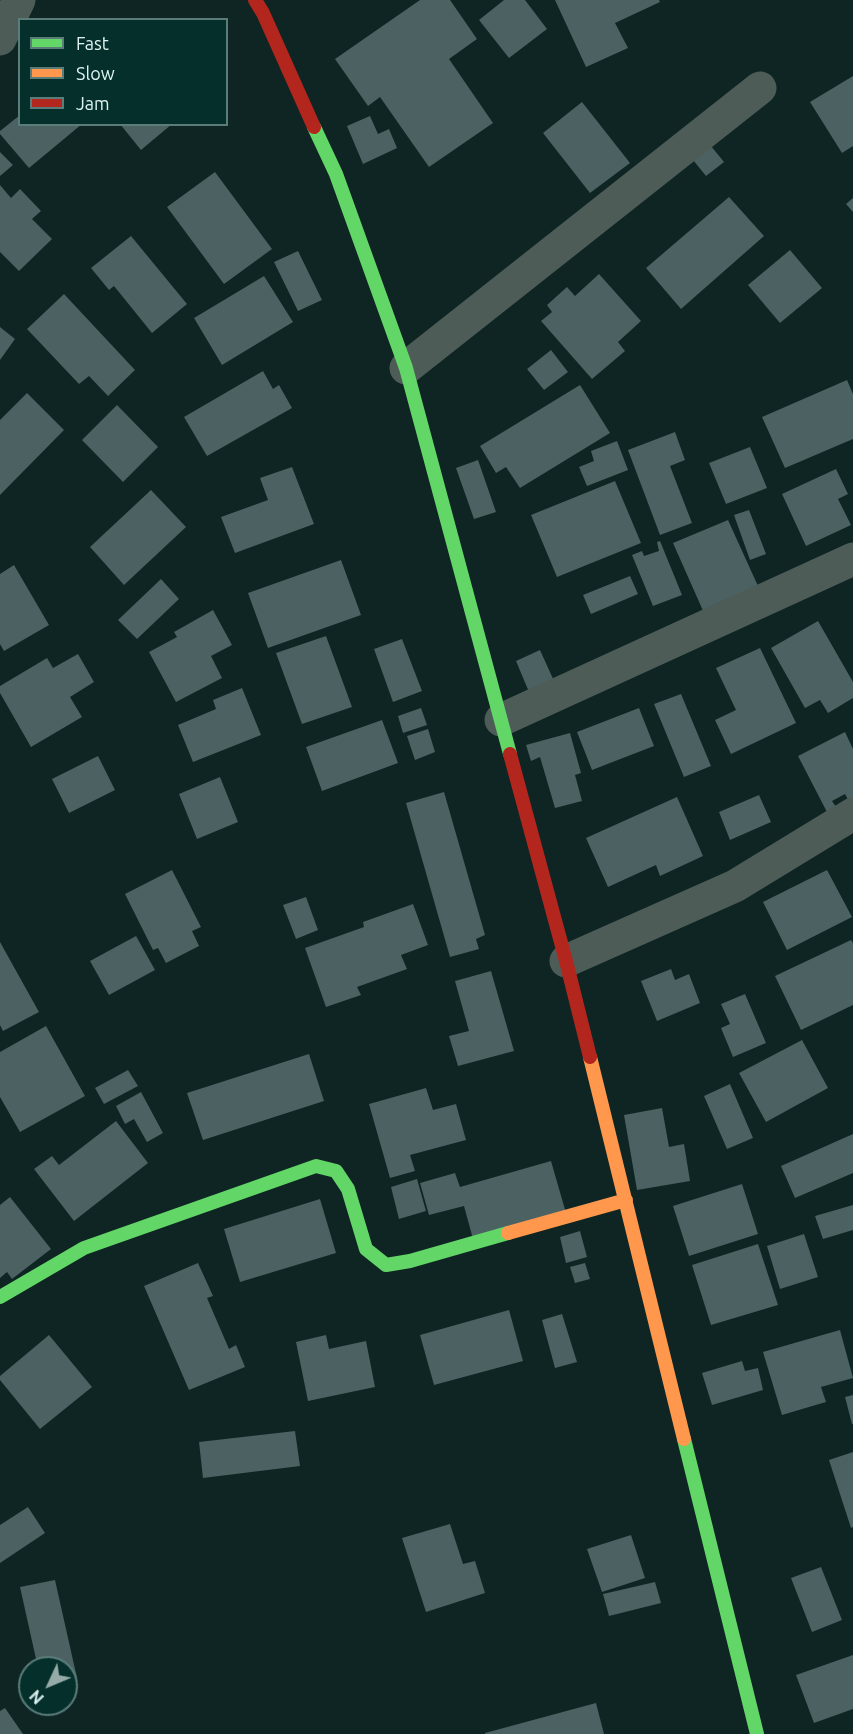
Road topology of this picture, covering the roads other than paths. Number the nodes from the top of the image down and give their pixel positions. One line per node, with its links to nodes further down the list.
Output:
1 (19, 0): 3 (street)
2 (255, 0): 5 (street)
3 (0, 39)
4 (760, 88): 5 (street)
5 (406, 368): 7 (street)
6 (853, 559): 7 (street)
7 (501, 720): 9 (street)
8 (853, 814): 9 (street)
9 (566, 961): 10 (street)
10 (626, 1200): 11 (street); 12 (street)
11 (0, 1297)
12 (757, 1734)

